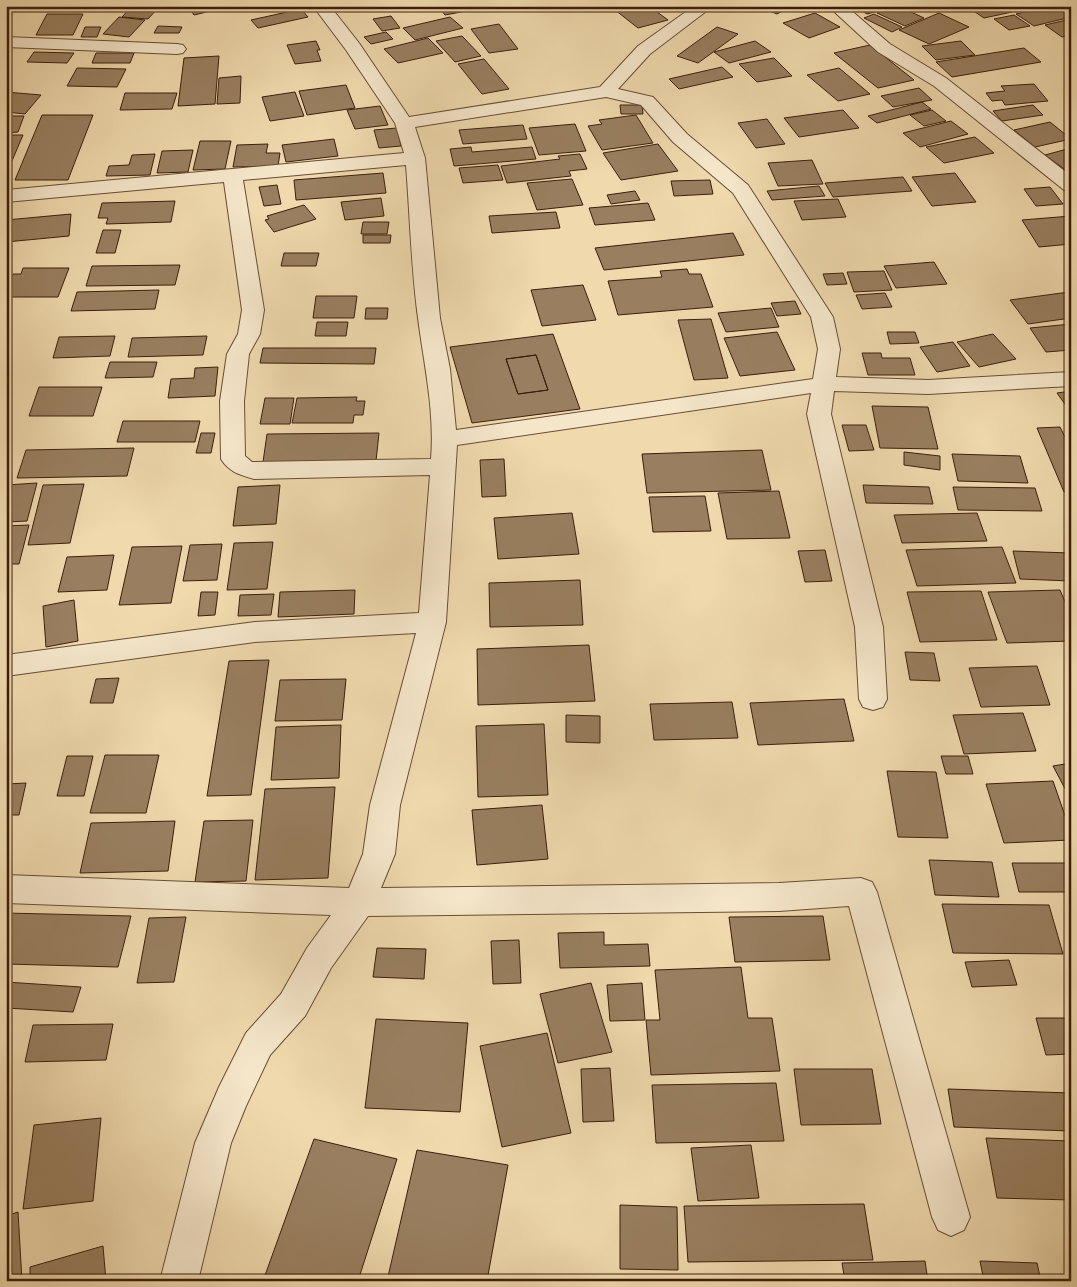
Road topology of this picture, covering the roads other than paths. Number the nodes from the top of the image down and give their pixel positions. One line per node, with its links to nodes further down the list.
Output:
1 (320, 6): 7 (street)
2 (705, 6): 6 (street)
3 (836, 6): 10 (street)
4 (6, 42): 5 (street)
5 (177, 49)
6 (606, 92): 7 (street); 13 (street)
7 (404, 123): 8 (street)
8 (414, 158): 9 (street); 14 (street)
9 (233, 176): 11 (street); 15 (street)
10 (1071, 186)
11 (6, 196)
12 (1071, 379): 13 (street)
13 (825, 384): 14 (street); 18 (street)
14 (445, 439): 15 (street)
15 (443, 467): 16 (street)
16 (432, 622): 17 (street); 20 (street)
17 (6, 666)
18 (873, 699)
19 (6, 890): 20 (street)
20 (359, 902): 21 (street); 22 (street)
21 (951, 1217)
22 (179, 1281)

